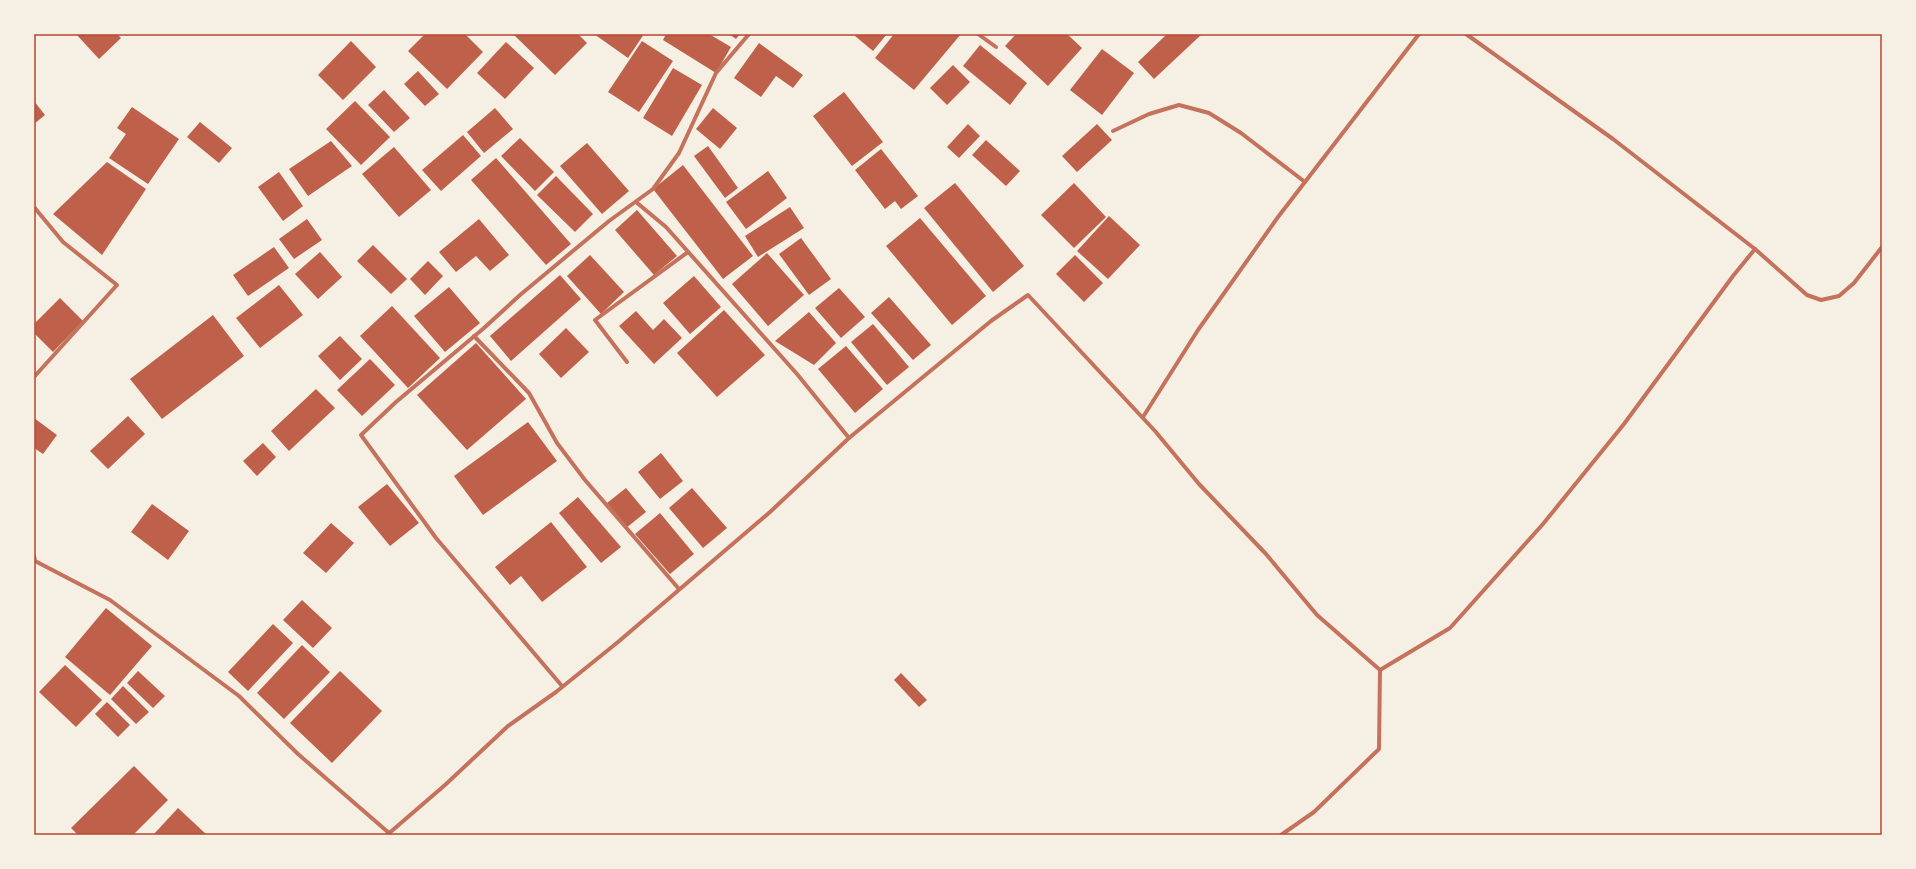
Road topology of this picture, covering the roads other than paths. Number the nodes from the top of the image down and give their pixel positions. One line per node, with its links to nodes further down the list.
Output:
1 (749, 34): 8 (street)
2 (978, 34): 5 (street)
3 (1419, 34): 7 (street)
4 (1466, 34): 11 (street)
5 (996, 47)
6 (1113, 131): 7 (street)
7 (1306, 182): 16 (street)
8 (636, 202): 12 (street); 13 (street)
9 (34, 207): 15 (street)
10 (1882, 247): 11 (street)
11 (1755, 249): 20 (street)
12 (688, 252): 14 (street); 17 (street)
13 (474, 336): 19 (street); 21 (street)
14 (627, 362)
15 (34, 377)
16 (1143, 417): 17 (street); 20 (street)
17 (849, 438): 19 (street)
18 (34, 556): 22 (street)
19 (679, 589): 21 (street)
20 (1380, 670): 23 (street)
21 (562, 686): 22 (street)
22 (388, 834)
23 (1281, 835)

